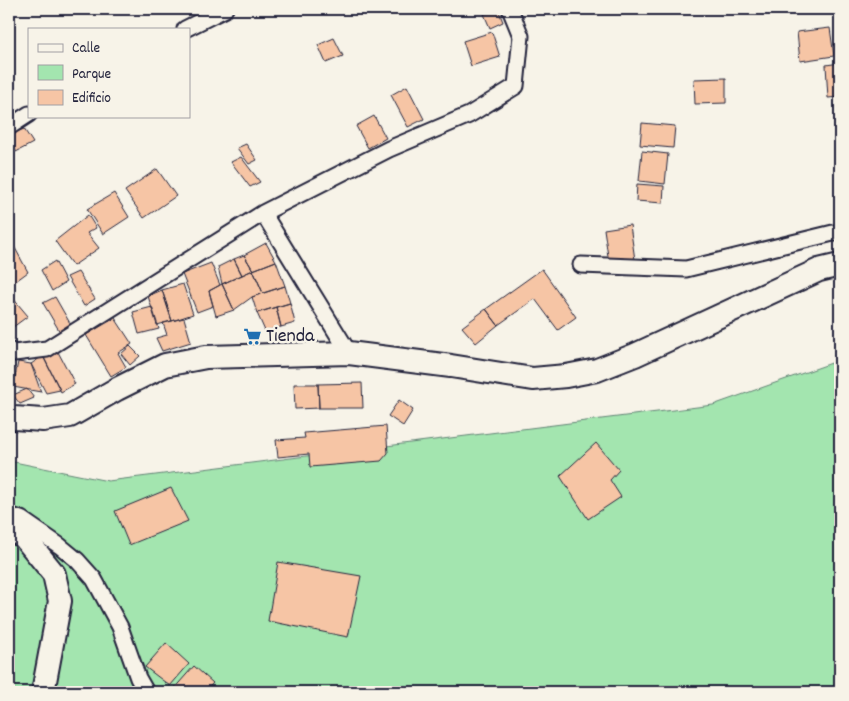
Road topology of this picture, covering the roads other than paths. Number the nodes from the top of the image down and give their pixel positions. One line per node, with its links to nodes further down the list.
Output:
1 (225, 9): 3 (street)
2 (510, 9): 6 (street)
3 (187, 28)
4 (28, 115): 5 (street)
5 (9, 127)
6 (263, 213): 10 (street); 11 (street)
7 (840, 233): 8 (street)
8 (581, 265)
9 (840, 265): 11 (main road)
10 (9, 350)
11 (350, 353): 12 (main road)
12 (9, 416)
13 (9, 515): 16 (street)
14 (9, 528): 15 (main road)
15 (43, 692)
16 (146, 692)

